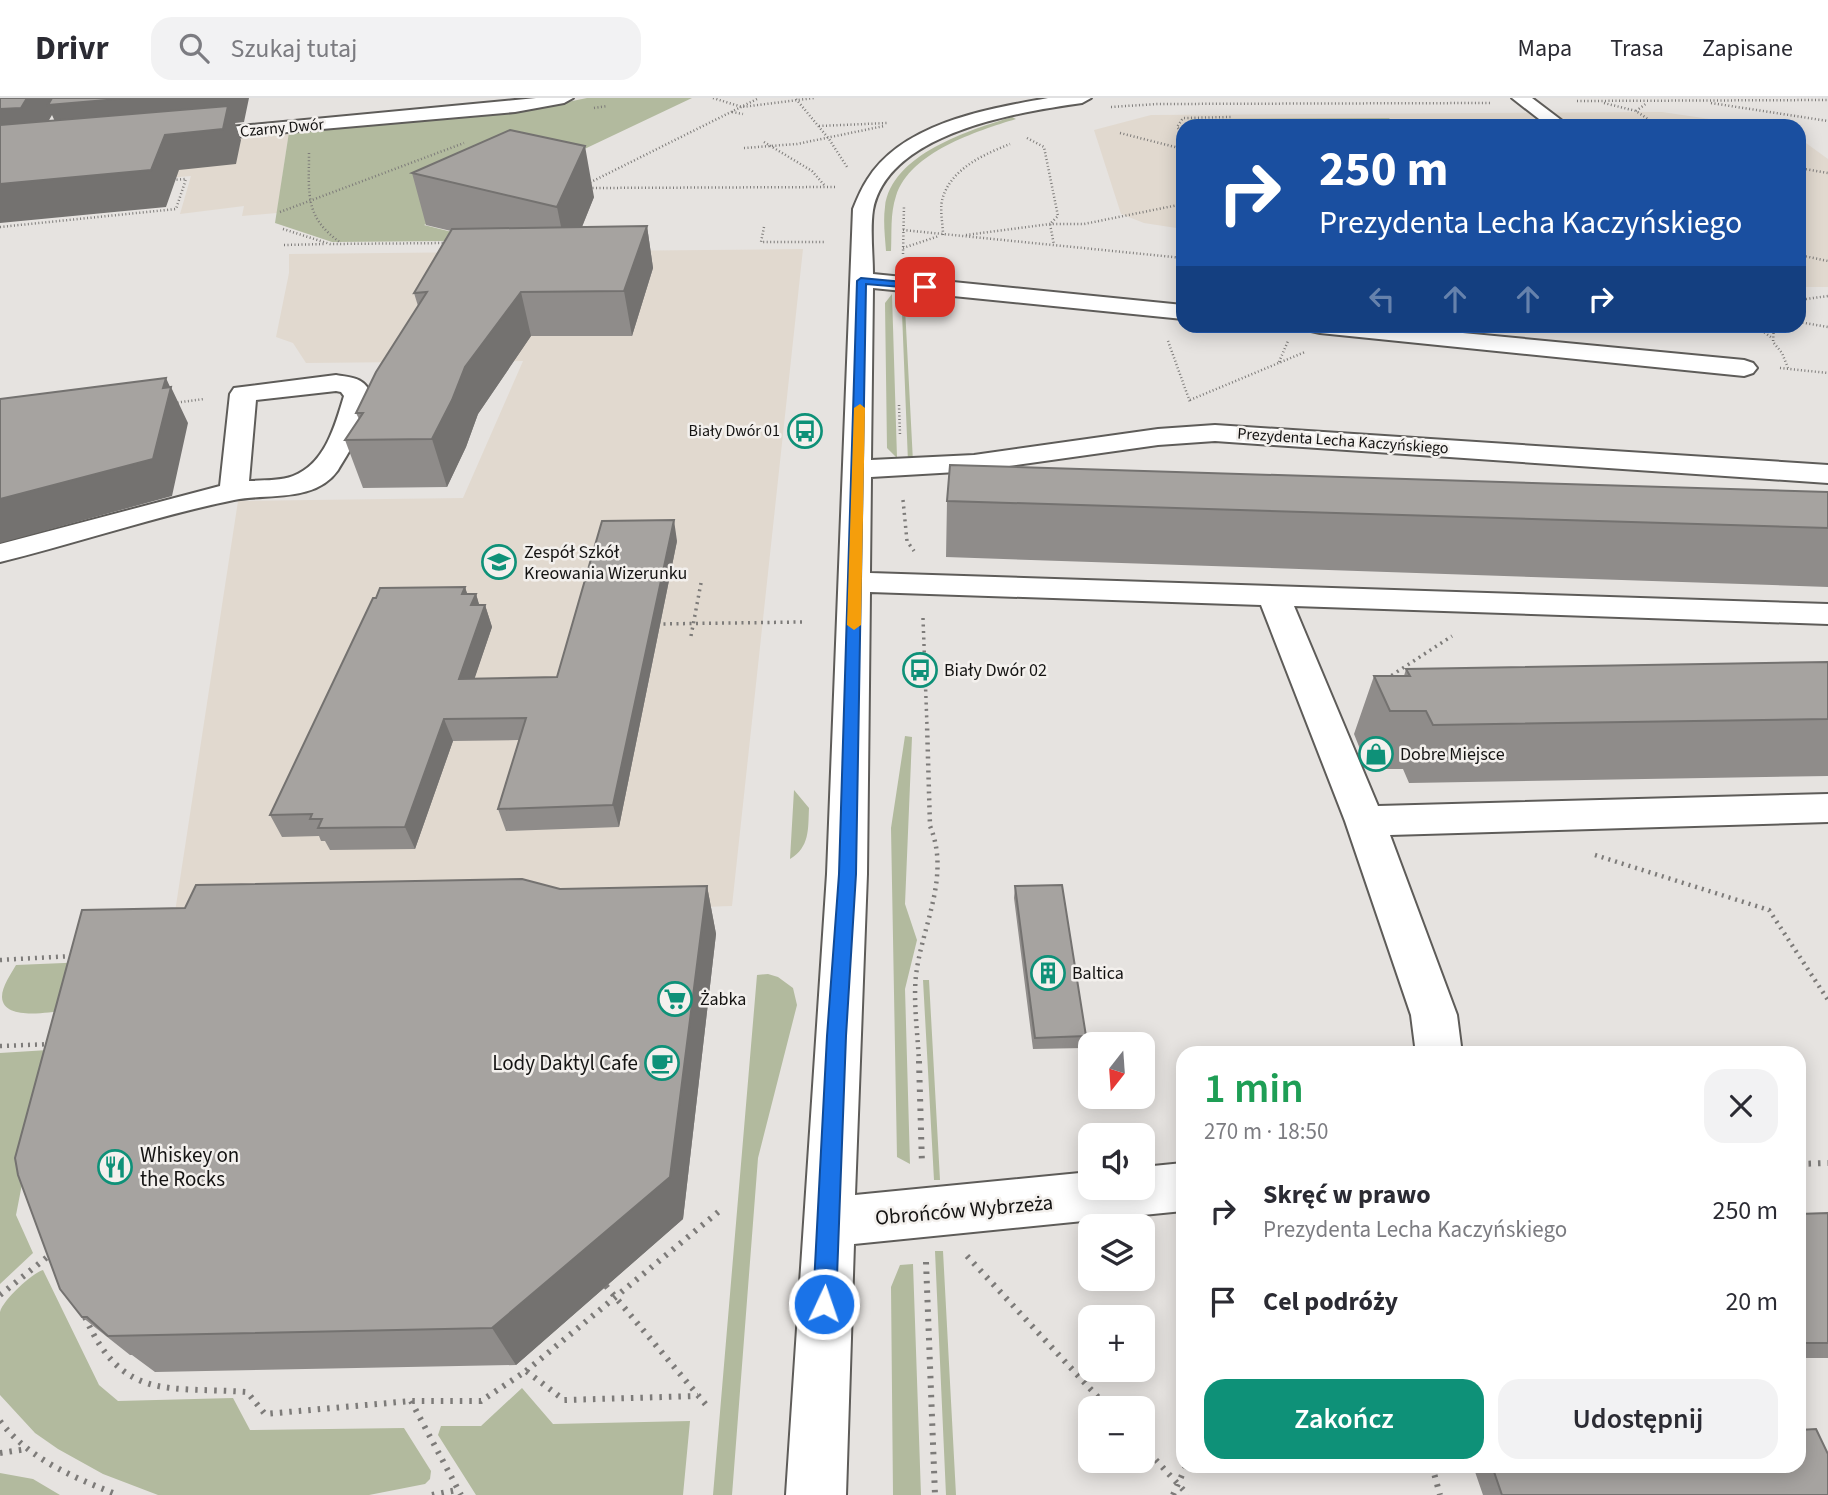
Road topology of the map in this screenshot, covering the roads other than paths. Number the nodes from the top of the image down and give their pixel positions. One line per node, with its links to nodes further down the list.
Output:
1 (564, 98): 4 (street, Czarny Dwór)
2 (1083, 98): 6 (street)
3 (1524, 100): 5 (street)
4 (278, 111)
5 (1550, 119)
6 (861, 281): 7 (street); 10 (street)
7 (1176, 311)
8 (1390, 333): 9 (street)
9 (1744, 368)
10 (859, 469): 11 (street, Prezydenta Lecha Kaczyńskiego); 14 (street)
11 (1828, 474)
12 (234, 491): 12 (street); 13 (street)
13 (0, 553)
14 (855, 582): 15 (street); 21 (street)
15 (1274, 597): 16 (street); 18 (street)
16 (1828, 614)
17 (1828, 808): 18 (street)
18 (1365, 821): 19 (street)
19 (1438, 1046)
20 (1176, 1188): 21 (street, Obrońców Wybrzeża)
21 (828, 1222): 22 (street)
22 (816, 1495)

